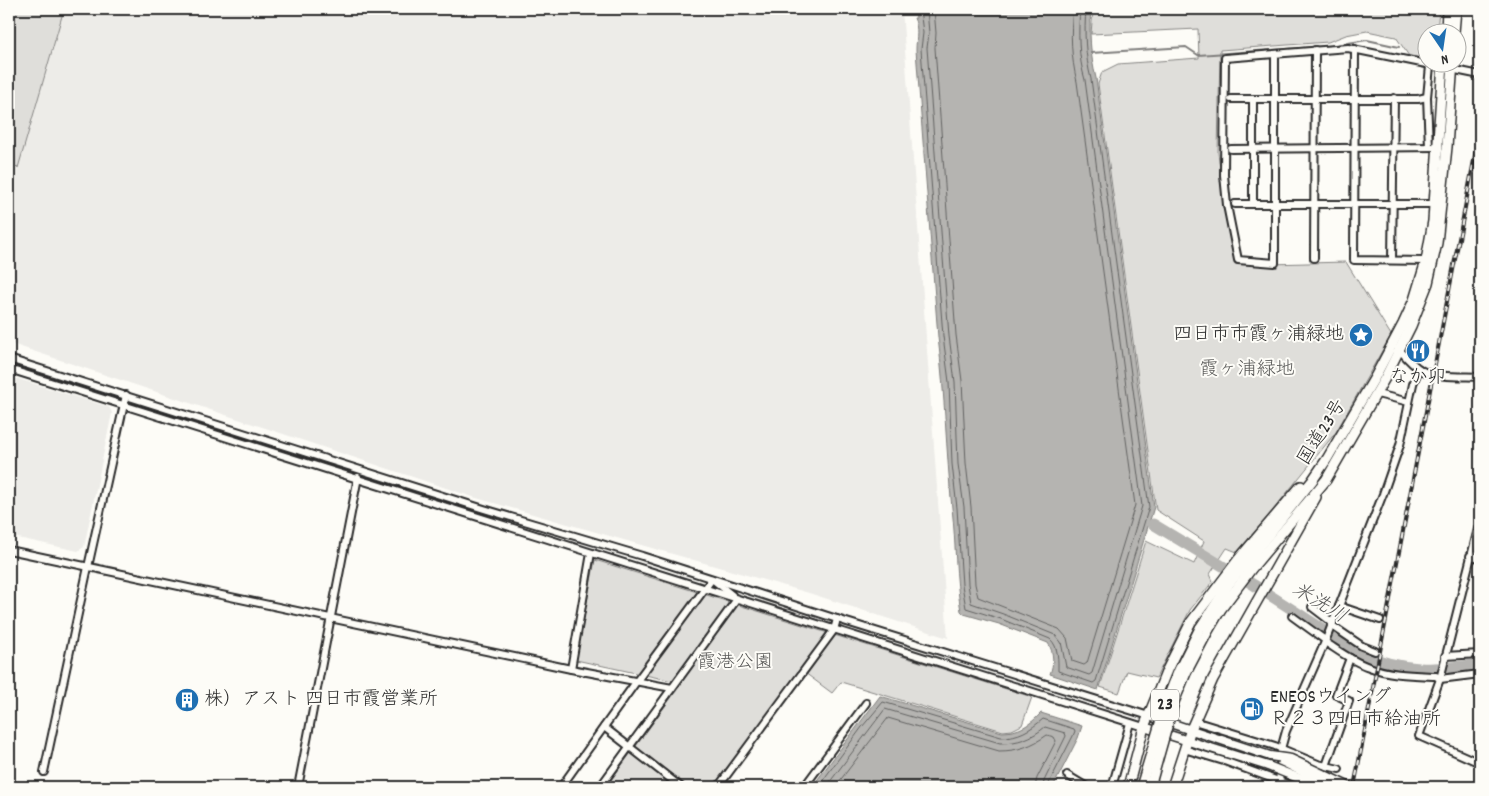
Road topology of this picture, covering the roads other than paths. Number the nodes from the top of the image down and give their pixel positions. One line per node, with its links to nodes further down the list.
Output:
1 (1447, 9): 3 (highway)
2 (1456, 9): 4 (highway)
3 (1446, 22)
4 (1455, 22)
5 (1355, 49): 6 (street); 8 (street); 15 (street)
6 (1315, 50): 7 (street); 20 (street)
7 (1276, 54): 19 (street); 30 (street)
8 (1416, 63)
9 (1466, 71): 13 (street)
10 (1429, 72): 14 (street)
11 (1447, 72): 24 (highway, 国道23号)
12 (1448, 72): 39 (highway, 国道23号 / 23)
13 (1480, 75)
14 (1427, 97): 16 (street); 24 (street)
15 (1355, 98): 16 (street); 20 (street); 22 (street)
16 (1394, 98): 23 (street)
17 (1231, 99): 18 (street)
18 (1253, 99): 19 (street); 25 (street)
19 (1275, 99): 20 (street); 26 (street)
20 (1315, 99): 21 (street)
21 (1315, 147): 22 (street); 26 (street); 31 (street)
22 (1354, 147): 23 (street); 32 (street)
23 (1393, 147): 24 (street); 33 (street)
24 (1434, 147): 34 (highway, 国道23号)
25 (1253, 148): 26 (street); 27 (street); 29 (street)
26 (1275, 148): 30 (street)
27 (1231, 149)
28 (1235, 204): 29 (street)
29 (1252, 204): 30 (street)
30 (1274, 204): 31 (street)
31 (1314, 204): 32 (street); 35 (street)
32 (1354, 204): 33 (street); 36 (street)
33 (1392, 204): 34 (street); 36 (street)
34 (1434, 204): 37 (highway, 国道23号)
35 (1314, 258)
36 (1392, 260): 37 (street)
37 (1426, 261): 38 (highway, 国道23号)
38 (1394, 343): 39 (street); 56 (highway, 国道23号)
39 (1400, 351): 42 (street); 44 (highway, 国道23号 / 23)
40 (9, 359): 45 (street)
41 (9, 369): 47 (street)
42 (1419, 369): 43 (street); 46 (street)
43 (1480, 377)
44 (1376, 394): 46 (street); 50 (highway, 国道23号 / 23)
45 (126, 396): 47 (street); 48 (street)
46 (1409, 402): 62 (street)
47 (123, 406): 49 (street); 57 (street)
48 (360, 470): 49 (street); 58 (street)
49 (358, 478): 53 (street); 65 (street)
50 (1326, 480): 56 (highway, 国道23号 / 23); 84 (highway)
51 (1480, 521): 54 (street)
52 (9, 550): 57 (street)
53 (591, 553): 60 (street); 76 (street)
54 (1470, 556): 55 (street); 75 (street)
55 (1480, 558)
56 (1245, 564): 59 (highway, 国道23号 / 23)
57 (88, 567): 65 (street); 95 (street)
58 (712, 579): 60 (street); 61 (street); 66 (street)
59 (1229, 584): 69 (highway, 国道23号 / 23); 82 (highway)
60 (705, 588): 61 (street); 79 (street)
61 (737, 598): 70 (street); 80 (street)
62 (1339, 606): 67 (street); 68 (street)
63 (1312, 607): 68 (street)
64 (1292, 616): 71 (street)
65 (330, 619): 76 (street); 98 (street)
66 (838, 619): 70 (street); 82 (street)
67 (1380, 620)
68 (1332, 624): 71 (street); 72 (street)
69 (1204, 629): 107 (highway, 国道23号 / 23, bridge); 108 (highway, 国道23号 / 23, bridge)
70 (834, 630): 83 (street); 102 (street)
71 (1325, 640): 74 (street); 89 (street)
72 (1375, 651)
73 (1480, 654): 75 (street)
74 (1350, 658): 78 (street); 93 (street)
75 (1445, 658): 78 (street)
76 (571, 669): 79 (street)
77 (1480, 674): 78 (street)
78 (1440, 678): 91 (street)
79 (636, 682): 80 (street); 85 (street)
80 (672, 688): 88 (street)
81 (866, 702): 103 (street)
82 (1149, 716): 84 (main road); 86 (highway)
83 (1130, 723): 86 (street); 105 (street)
84 (1193, 725): 87 (highway); 89 (street); 90 (main road)
85 (604, 727): 88 (street); 99 (street)
86 (1144, 727): 87 (main road); 106 (highway)
87 (1185, 745): 97 (street); 109 (highway); 112 (main road, bridge)
88 (629, 748): 100 (street); 101 (street)
89 (1281, 749): 92 (street); 97 (street)
90 (1270, 756): 113 (main road, bridge); 114 (main road, bridge)
91 (1480, 763)
92 (1318, 764): 93 (street); 111 (street)
93 (1326, 766): 94 (street)
94 (1339, 769)
95 (44, 772)
96 (1067, 775): 104 (street)
97 (1280, 784): 110 (street)
98 (298, 787)
99 (561, 787)
100 (600, 787)
101 (681, 787)
102 (718, 787)
103 (804, 787)
104 (1087, 787)
105 (1112, 787)
106 (1128, 787)
107 (1141, 787)
108 (1150, 787)
109 (1172, 787)
110 (1295, 787)
111 (1309, 787)
112 (1322, 787)
113 (1333, 787)
114 (1350, 787)

